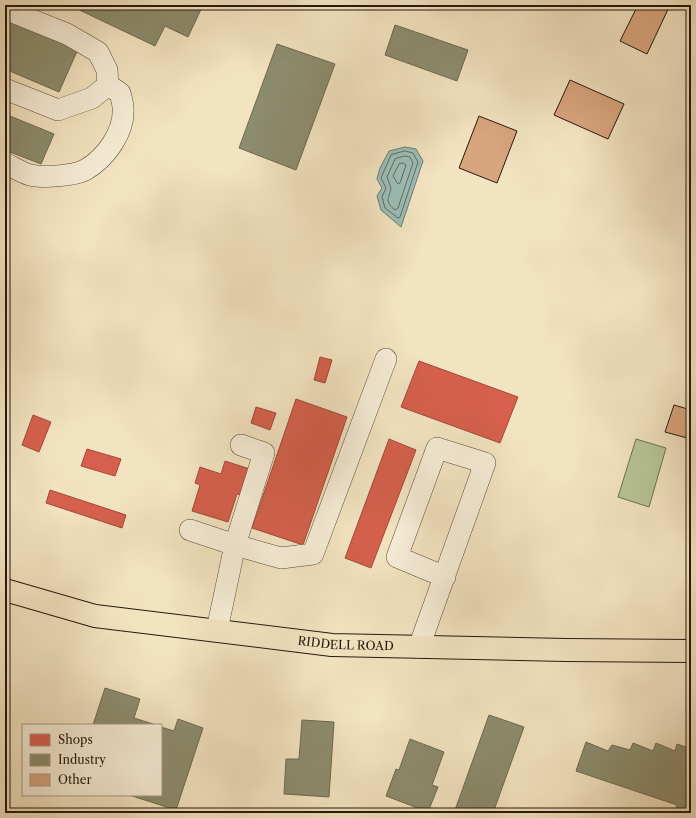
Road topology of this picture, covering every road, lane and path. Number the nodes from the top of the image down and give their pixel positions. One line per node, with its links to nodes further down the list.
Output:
1 (5, 9): 2 (lane)
2 (108, 85): 3 (lane); 4 (lane)
3 (5, 89)
4 (5, 163)
5 (386, 358): 8 (lane)
6 (241, 445): 8 (lane)
7 (190, 530): 8 (lane)
8 (235, 545): 11 (lane)
9 (445, 577): 9 (lane); 12 (lane)
10 (5, 590): 11 (main road, RIDDELL ROAD)
11 (217, 630): 12 (main road, RIDDELL ROAD)
12 (419, 647): 13 (main road, RIDDELL ROAD)
13 (691, 651)

